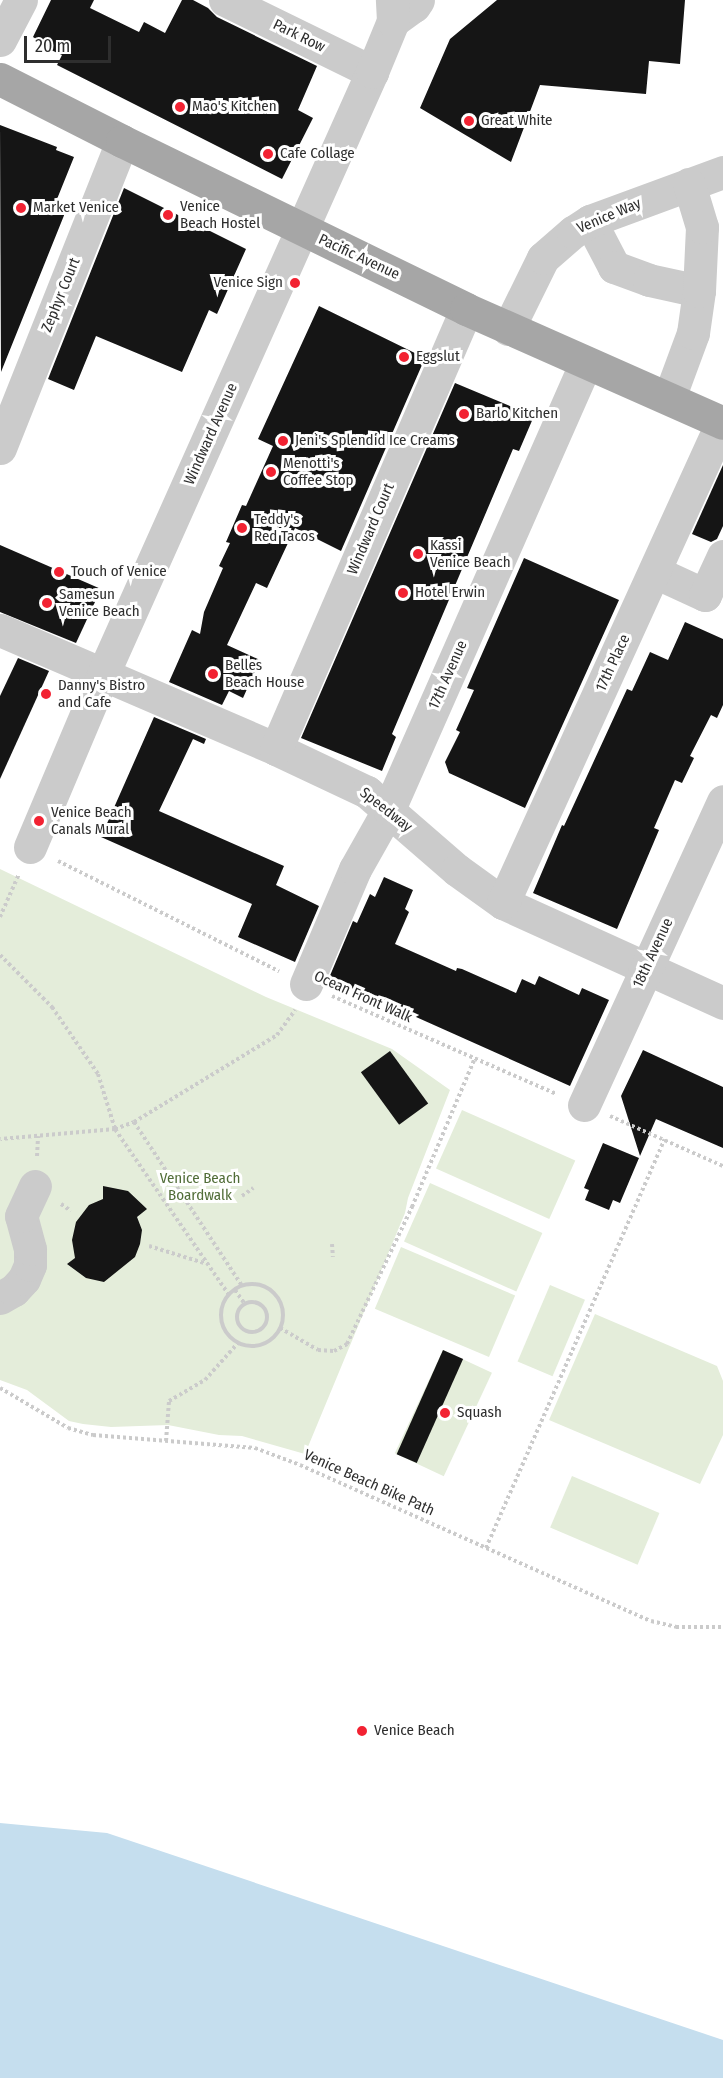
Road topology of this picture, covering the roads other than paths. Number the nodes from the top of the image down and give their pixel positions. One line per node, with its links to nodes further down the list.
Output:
1 (21, 0): 5 (street)
2 (225, 0): 6 (street, Park Row)
3 (418, 0): 4 (street, Windward Avenue)
4 (393, 11): 6 (street, Windward Avenue)
5 (0, 40)
6 (372, 72): 12 (street, Windward Avenue)
7 (0, 79): 8 (main road, Pacific Avenue)
8 (122, 141): 12 (main road, Pacific Avenue); 19 (street, Zephyr Court)
9 (723, 172): 10 (street, Venice Way)
10 (689, 184): 11 (street, Venice Way); 13 (street)
11 (590, 221): 13 (street); 15 (street, Venice Way)
12 (300, 230): 14 (main road, Pacific Avenue); 23 (street, Windward Avenue)
13 (699, 291): 17 (street)
14 (466, 309): 15 (main road, Pacific Avenue); 24 (street, Windward Court)
15 (508, 329): 16 (main road, Pacific Avenue)
16 (586, 363): 17 (main road, Pacific Avenue); 26 (street, 17th Avenue)
17 (669, 398): 18 (main road, Pacific Avenue)
18 (722, 422): 21 (street, 17th Place)
19 (0, 448)
20 (723, 556): 21 (street)
21 (655, 573): 28 (street, 17th Place)
22 (0, 630): 23 (street, Speedway)
23 (103, 674): 24 (street, Speedway); 27 (street, Windward Avenue)
24 (276, 749): 26 (street, Speedway)
25 (723, 801): 29 (street, 18th Avenue)
26 (388, 810): 28 (street, Speedway); 30 (street, 17th Avenue)
27 (30, 847)
28 (503, 903): 29 (street, Speedway)
29 (645, 968): 31 (street, Speedway); 32 (street, 18th Avenue)
30 (306, 984)
31 (723, 1003)
32 (584, 1105)
33 (35, 1186): 34 (street)
34 (10, 1214): 35 (street)
35 (0, 1298)

